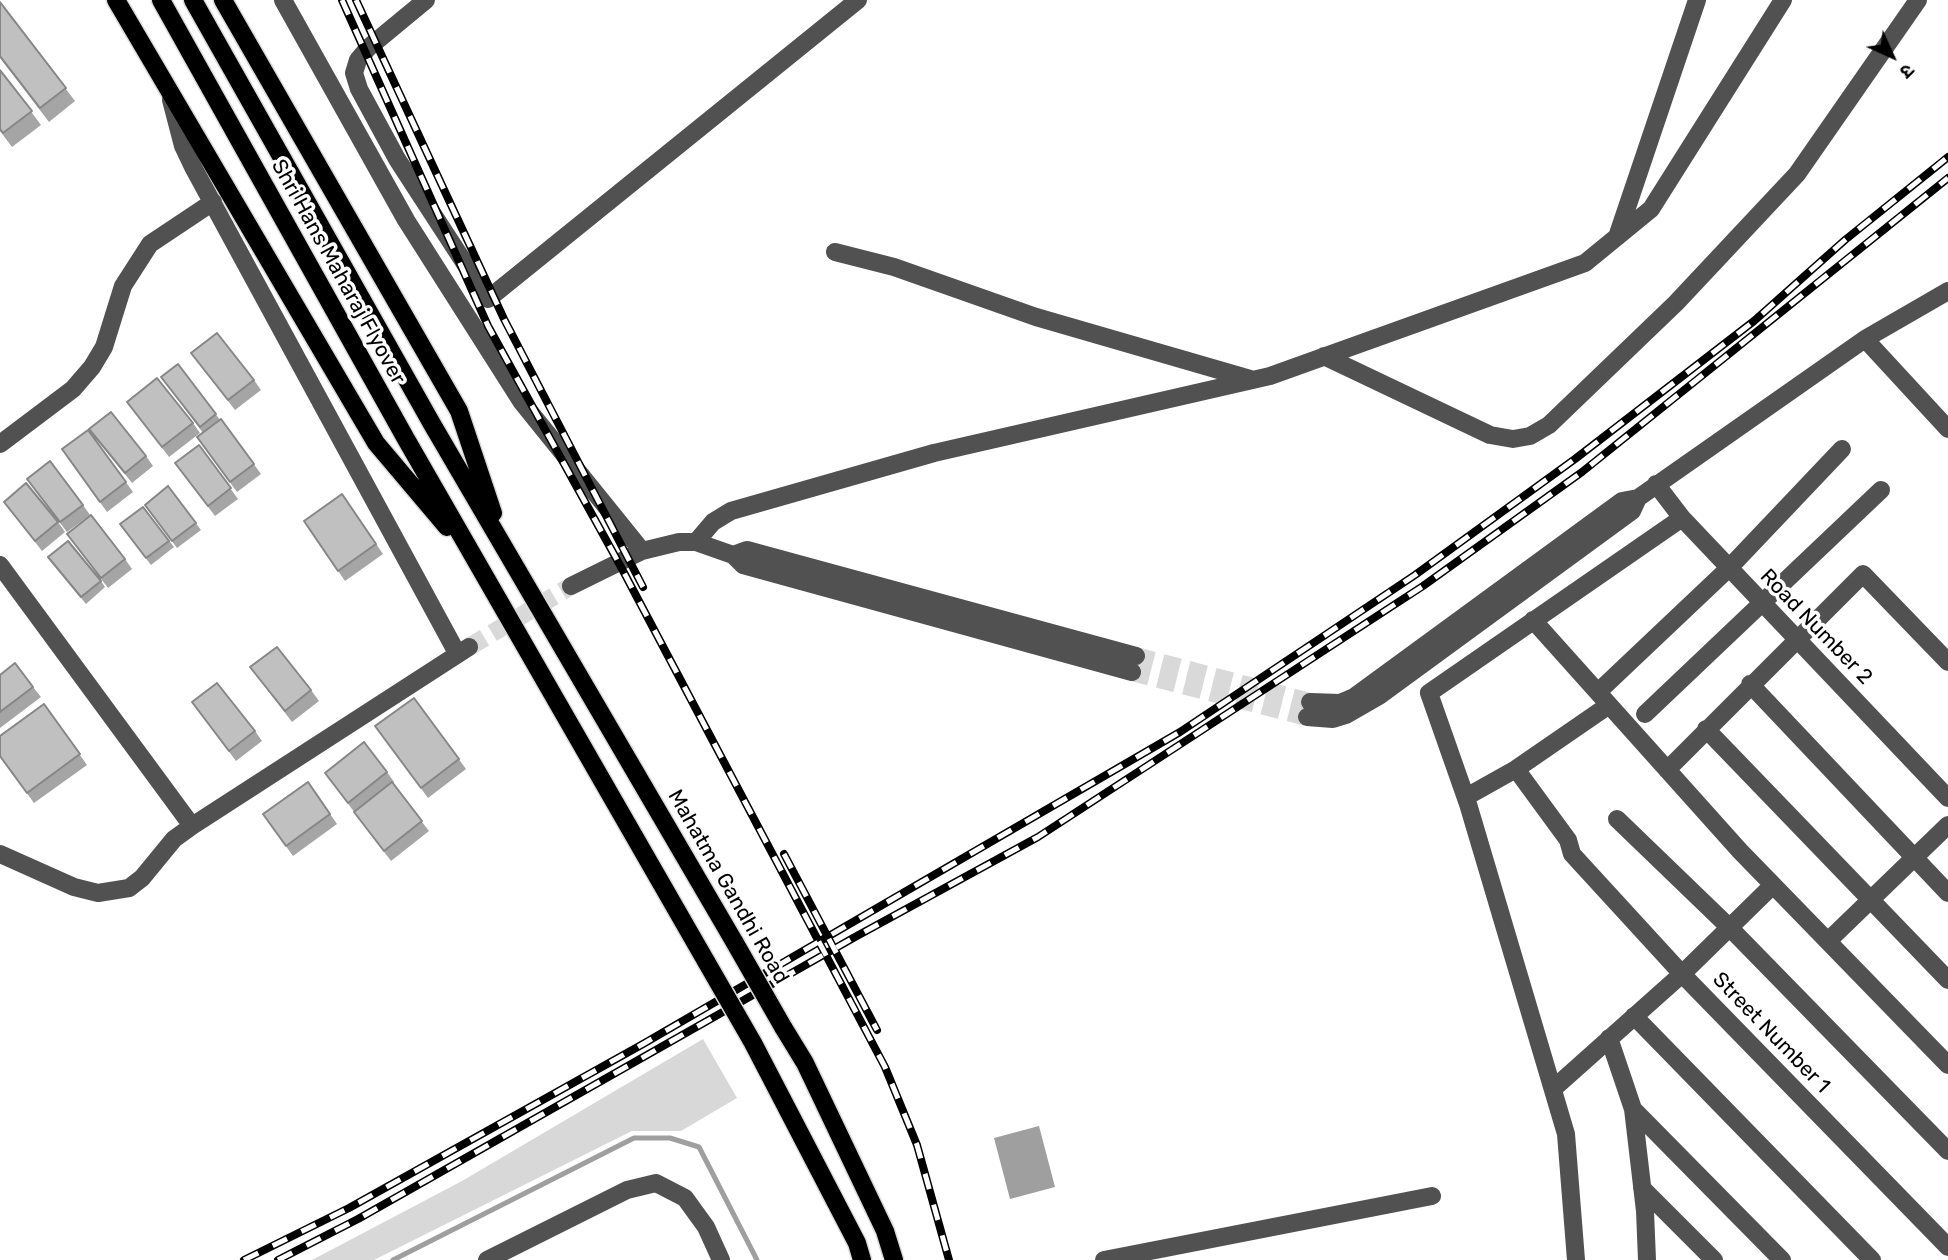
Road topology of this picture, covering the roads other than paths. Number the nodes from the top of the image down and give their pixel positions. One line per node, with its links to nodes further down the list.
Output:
1 (116, 0): 11 (main road)
2 (161, 0): 28 (main road, Shri Hans Maharaj Flyover)
3 (192, 0): 26 (main road, Shri Hans Maharaj Flyover)
4 (223, 0): 26 (main road)
5 (283, 0): 27 (street)
6 (426, 0): 7 (street)
7 (858, 0)
8 (1697, 0): 13 (street)
9 (1783, 0): 13 (street)
10 (1918, 0): 17 (street)
11 (169, 89): 12 (street); 28 (main road)
12 (213, 202): 20 (street); 48 (street)
13 (1617, 237): 17 (street)
14 (835, 252): 18 (street)
15 (1948, 290): 16 (street)
16 (1865, 339): 19 (street); 22 (street)
17 (1324, 356): 18 (street)
18 (1253, 380): 25 (street)
19 (1948, 429)
20 (0, 444)
21 (1842, 449): 30 (street)
22 (1656, 484): 24 (street, Road Number 2); 39 (street)
23 (1881, 490): 32 (street)
24 (1682, 518): 30 (street, Road Number 2); 33 (street)
25 (696, 542): 27 (street); 36 (street)
26 (504, 546): 70 (main road, Mahatma Gandhi Road, bridge)
27 (642, 551): 31 (street)
28 (478, 564): 69 (main road, bridge)
29 (0, 565): 48 (street)
30 (1729, 568): 32 (street, Road Number 2); 38 (street)
31 (572, 586)
32 (1762, 604): 34 (street, Road Number 2); 40 (street)
33 (1533, 620): 38 (street); 44 (street)
34 (1795, 638): 35 (street); 37 (street); 45 (street, Road Number 2)
35 (1948, 662)
36 (1134, 664)
37 (1750, 684): 41 (street); 50 (street)
38 (1604, 699): 42 (street); 43 (street)
39 (1308, 710)
40 (1645, 714)
41 (1706, 729): 43 (street); 53 (street)
42 (1516, 769): 44 (street); 56 (street)
43 (1667, 769): 51 (street)
44 (1466, 797): 61 (street)
45 (1948, 798)
46 (1617, 818): 54 (street)
47 (1948, 825): 50 (street)
48 (191, 826): 49 (street)
49 (0, 854)
50 (1914, 858): 52 (street); 53 (street)
51 (1773, 885): 54 (street); 55 (street)
52 (1948, 893)
53 (1871, 900): 55 (street); 57 (street)
54 (1729, 928): 56 (street); 63 (street)
55 (1828, 941): 60 (street)
56 (1682, 974): 58 (street, Street Number 1); 66 (street, Street Number 1)
57 (1948, 980)
58 (1634, 1016): 59 (street, Street Number 1); 76 (street)
59 (1609, 1038): 61 (street, Street Number 1); 62 (street)
60 (1948, 1065)
61 (1553, 1089): 72 (street)
62 (1633, 1109): 64 (street); 75 (street)
63 (1948, 1151)
64 (1642, 1188): 73 (street); 74 (street)
65 (1432, 1196): 71 (street)
66 (1948, 1247)
67 (487, 1260): 68 (street)
68 (721, 1260)
69 (862, 1260)
70 (894, 1260)
71 (1104, 1260)
72 (1576, 1260)
73 (1647, 1260)
74 (1714, 1260)
75 (1782, 1260)
76 (1872, 1260)

